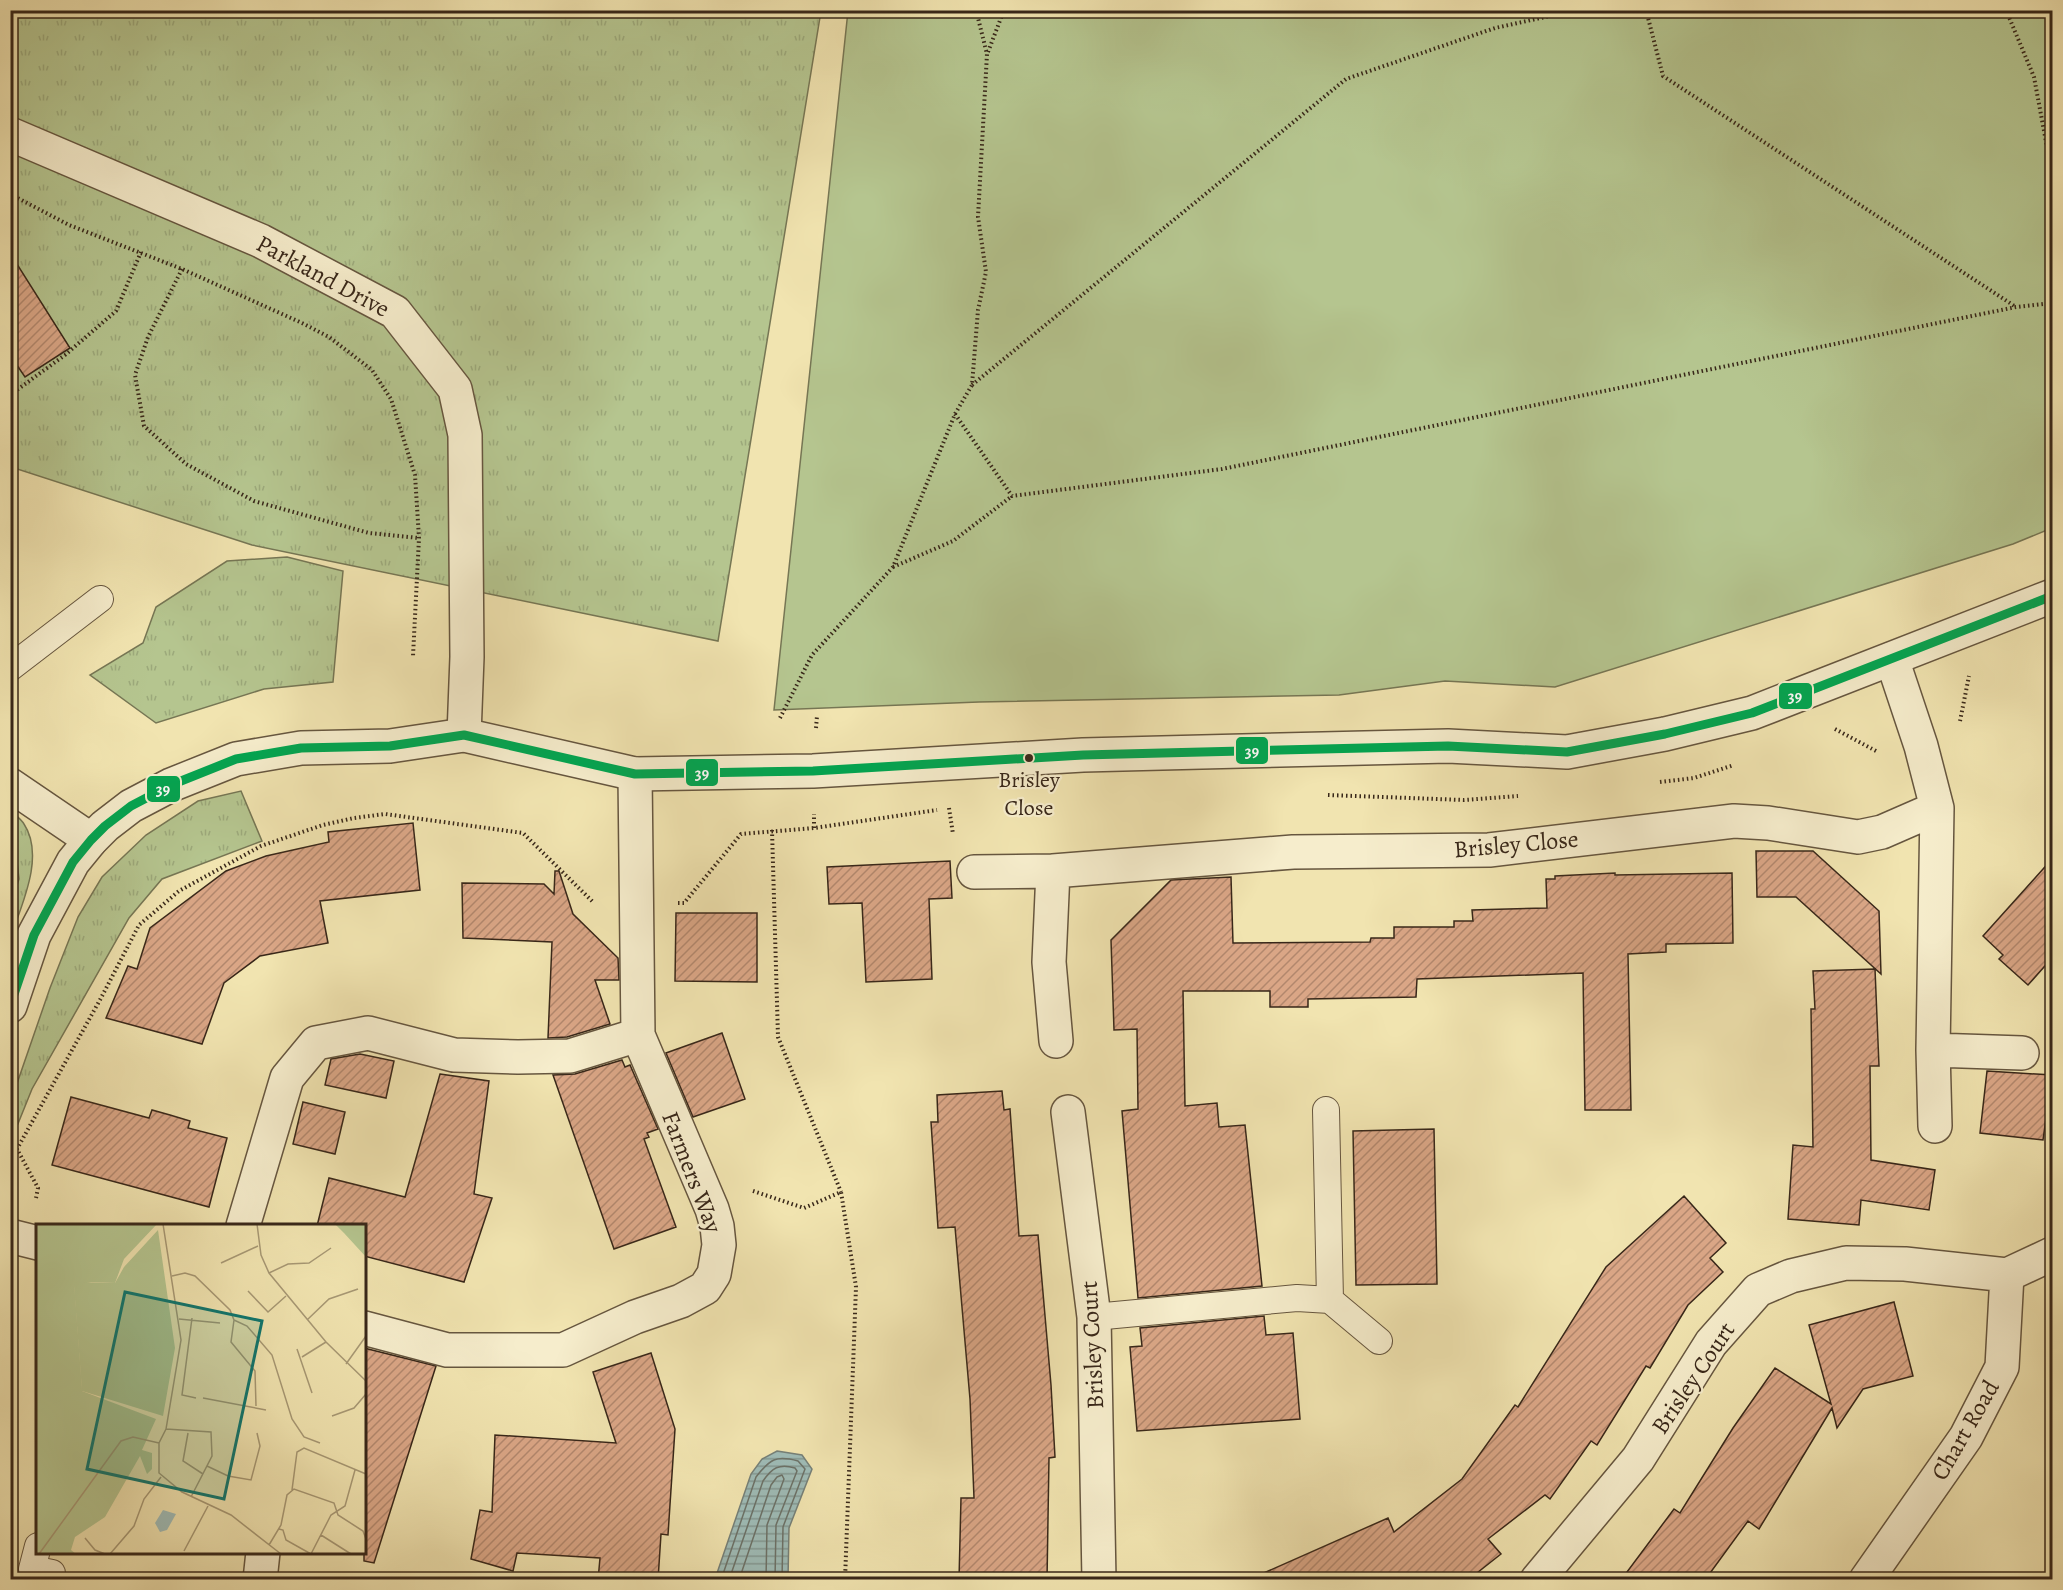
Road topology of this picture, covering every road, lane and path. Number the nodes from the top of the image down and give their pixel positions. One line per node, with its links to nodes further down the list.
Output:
1 (976, 10): 6 (path)
2 (1004, 10): 6 (path)
3 (1577, 10): 14 (path)
4 (1646, 10): 13 (path)
5 (2006, 10): 8 (path)
6 (987, 54): 14 (path)
7 (10, 134): 27 (street, Parkland Drive)
8 (2052, 174)
9 (10, 194): 10 (path)
10 (141, 252): 11 (path); 15 (path)
11 (182, 269): 18 (path); 18 (path)
12 (2052, 303): 13 (path)
13 (2016, 307): 17 (path)
14 (972, 385): 16 (path)
15 (10, 395)
16 (955, 414): 17 (path); 19 (path)
17 (1012, 496): 19 (path)
18 (419, 538): 22 (path)
19 (893, 567): 26 (path)
20 (2052, 596): 23 (street)
21 (100, 599): 24 (lane)
22 (413, 656)
23 (1892, 659): 28 (street); 29 (street)
24 (10, 668)
25 (1971, 670): 28 (path)
26 (780, 718)
27 (464, 735): 29 (street); 38 (street)
28 (1921, 746): 34 (street)
29 (634, 774): 44 (street, Farmers Way)
30 (10, 785): 38 (street)
31 (1327, 795): 32 (path)
32 (1464, 800)
33 (960, 807): 36 (path)
34 (1937, 808): 39 (street, Brisley Close); 46 (street)
35 (814, 813): 36 (path)
36 (814, 828): 37 (path)
37 (772, 830): 42 (path); 52 (path)
38 (91, 840): 43 (street)
39 (1053, 871): 40 (street, Brisley Close); 45 (street)
40 (974, 872)
41 (583, 892): 51 (path)
42 (693, 892)
43 (10, 1005)
44 (638, 1035): 54 (street); 61 (street, Farmers Way)
45 (1056, 1041)
46 (1933, 1050): 47 (street); 50 (street)
47 (2022, 1053)
48 (1326, 1110): 59 (lane)
49 (1068, 1112): 60 (street, Brisley Court)
50 (1935, 1126)
51 (38, 1188)
52 (841, 1192): 53 (path); 67 (path)
53 (804, 1208)
54 (244, 1224)
55 (10, 1236): 56 (street)
56 (36, 1242)
57 (2052, 1254): 58 (street)
58 (2007, 1275): 69 (street, Brisley Court); 70 (street, Chart Road)
59 (1330, 1300): 60 (lane); 62 (lane)
60 (1094, 1317): 68 (street, Brisley Court)
61 (366, 1329)
62 (1379, 1341)
63 (36, 1554): 65 (lane)
64 (263, 1554): 66 (street)
65 (52, 1573)
66 (260, 1580)
67 (845, 1580)
68 (1099, 1580)
69 (1537, 1580)
70 (1866, 1580)

